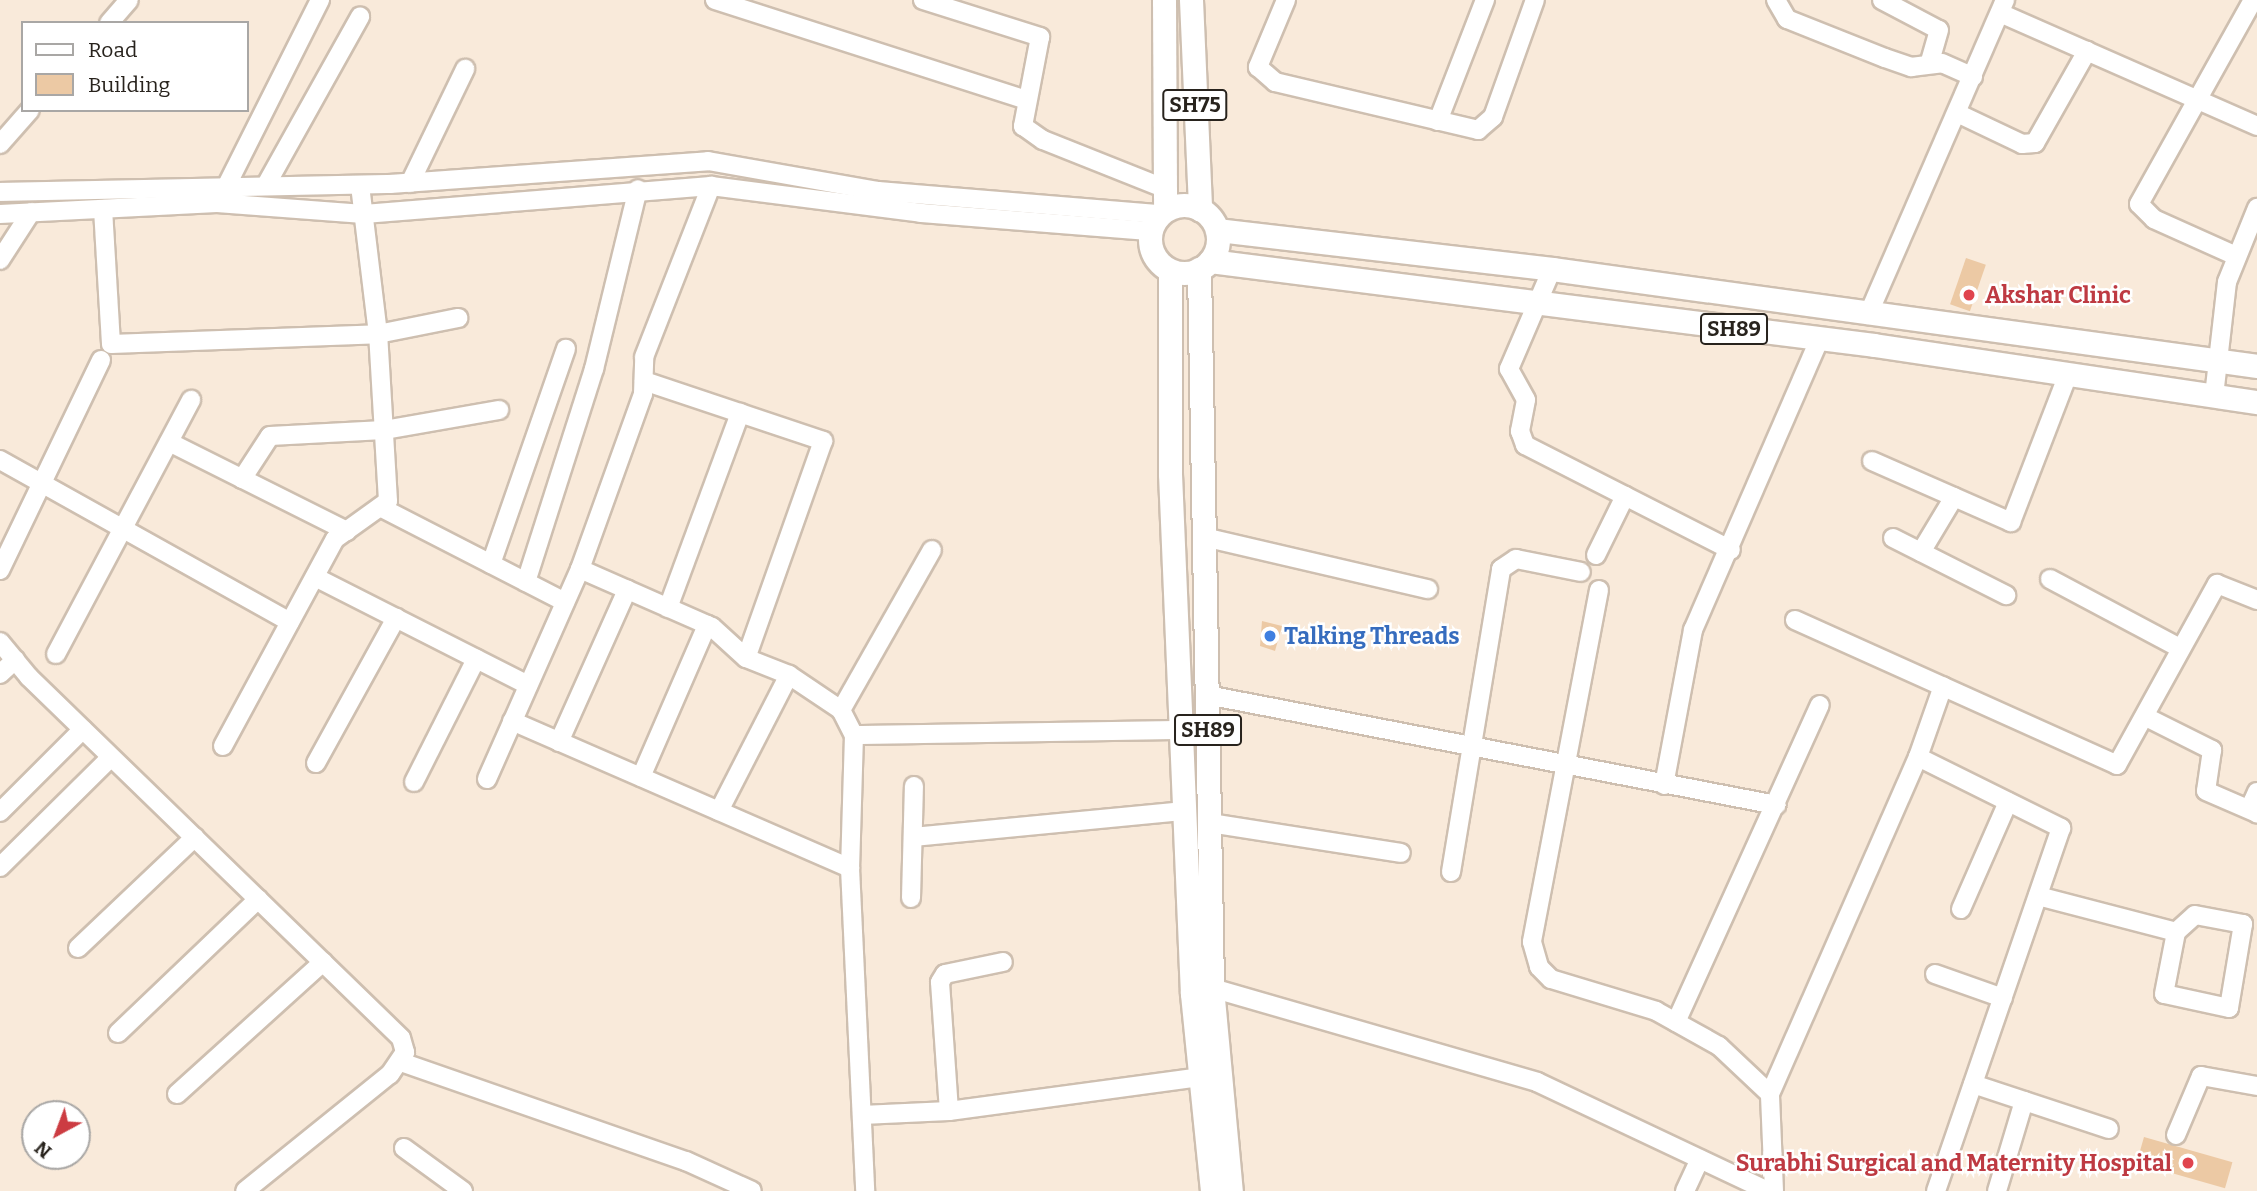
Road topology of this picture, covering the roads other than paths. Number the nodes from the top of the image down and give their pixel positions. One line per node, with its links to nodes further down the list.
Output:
1 (129, 0): 16 (street)
2 (320, 0): 29 (street)
3 (715, 0): 21 (street)
4 (923, 0): 13 (street)
5 (1164, 0): 38 (main road, SH75)
6 (1191, 0): 37 (main road, SH75)
7 (1286, 0): 25 (street)
8 (1485, 0): 25 (street)
9 (1535, 0): 25 (street)
10 (1776, 0): 18 (street)
11 (1882, 0): 18 (street)
12 (2253, 0): 22 (street)
13 (944, 3): 21 (street)
14 (2002, 6): 17 (street); 20 (street)
15 (359, 17): 30 (street)
16 (110, 21)
17 (2087, 51): 22 (street); 24 (street)
18 (1930, 62): 20 (street)
19 (465, 69): 28 (street)
20 (1973, 77): 24 (street)
21 (1024, 99): 38 (street)
22 (2196, 99): 26 (street); 43 (street)
23 (28, 112): 27 (street)
24 (1957, 113): 49 (street)
25 (1438, 121)
26 (2257, 126)
27 (0, 144)
28 (410, 183): 31 (street); 38 (street)
29 (227, 185): 30 (street); 34 (street)
30 (266, 185): 31 (street)
31 (360, 185): 41 (street)
32 (711, 186): 33 (street); 38 (street); 58 (street)
33 (638, 189): 41 (street); 87 (street)
34 (0, 192)
35 (2257, 208): 43 (street)
36 (103, 209): 39 (street); 41 (street); 51 (street)
37 (1200, 210): 38 (main road); 42 (main road)
38 (1161, 211): 47 (main road)
39 (31, 212): 40 (street); 44 (street)
40 (0, 214)
41 (364, 214): 51 (street)
42 (1217, 230): 45 (main road); 46 (main road, SH89)
43 (2234, 255): 55 (street)
44 (0, 260)
45 (1204, 265): 47 (main road); 48 (main road, SH89); 75 (main road, SH89)
46 (1552, 269): 48 (street); 49 (main road, SH89)
47 (1170, 271): 115 (main road, SH89)
48 (1533, 304): 52 (main road, SH89); 70 (street)
49 (1868, 315): 55 (main road, SH89)
50 (458, 318): 51 (street)
51 (378, 334): 64 (street)
52 (1819, 340): 57 (main road, SH89); 78 (street)
53 (566, 349): 81 (street)
54 (101, 360): 69 (street)
55 (2220, 362): 56 (main road, SH89); 59 (street)
56 (2257, 366)
57 (2068, 374): 59 (main road, SH89); 71 (street)
58 (644, 380): 63 (street); 82 (street)
59 (2214, 396): 61 (main road, SH89)
60 (191, 400): 65 (street)
61 (2257, 402)
62 (499, 410): 64 (street)
63 (740, 413): 94 (street); 102 (street)
64 (384, 430): 68 (street); 72 (street)
65 (169, 442): 68 (street); 73 (street)
66 (0, 460): 69 (street)
67 (1872, 461): 71 (street)
68 (242, 479): 74 (street)
69 (42, 483): 73 (street); 83 (street)
70 (1625, 496): 78 (street); 80 (street)
71 (1954, 497): 79 (street)
72 (380, 507): 74 (street); 81 (street)
73 (122, 528): 97 (street); 101 (street)
74 (347, 531): 85 (street)
75 (1204, 537): 88 (street); 109 (main road, SH89)
76 (1893, 538): 79 (street)
77 (932, 550): 111 (street)
78 (1731, 550): 127 (street)
79 (1921, 552): 91 (street)
80 (1596, 555)
81 (491, 564): 87 (street)
82 (580, 569): 89 (street); 93 (street)
83 (0, 570)
84 (1581, 572): 119 (street)
85 (315, 577): 95 (street); 97 (street)
86 (2050, 579): 100 (street)
87 (526, 582): 93 (street)
88 (1428, 589)
89 (627, 590): 94 (street); 117 (street)
90 (1599, 590): 123 (street)
91 (2006, 594)
92 (2257, 600): 100 (street)
93 (565, 602): 107 (street)
94 (668, 608): 98 (street)
95 (396, 618): 103 (street); 122 (street)
96 (1795, 620): 108 (street)
97 (290, 622): 118 (street)
98 (707, 625): 102 (street); 124 (street)
99 (0, 642): 104 (street)
100 (2180, 648): 112 (street)
101 (56, 654)
102 (746, 658): 106 (street)
103 (477, 659): 107 (street); 126 (street)
104 (15, 660): 105 (street); 114 (street)
105 (0, 674)
106 (789, 675): 111 (street); 132 (street)
107 (528, 685): 113 (street)
108 (1943, 686): 112 (street); 121 (street)
109 (1207, 695): 119 (street); 135 (main road, SH89)
110 (1820, 705): 131 (street)
111 (841, 710): 116 (street)
112 (2146, 717): 129 (street)
113 (512, 721): 117 (street); 125 (street)
114 (82, 729): 120 (street); 134 (street)
115 (1182, 730): 116 (street); 133 (main road, SH89)
116 (854, 735): 140 (street)
117 (559, 742): 124 (street)
118 (223, 746)
119 (1475, 748): 123 (street); 141 (street)
120 (111, 757): 137 (street); 139 (street)
121 (1918, 757): 130 (street); 160 (street)
122 (316, 762)
123 (1563, 766): 127 (street); 153 (street)
124 (641, 777): 132 (street)
125 (487, 779)
126 (414, 782)
127 (1664, 785): 131 (street)
128 (914, 786): 136 (street)
129 (2257, 792)
130 (2008, 802): 142 (street); 145 (street)
131 (1776, 805): 153 (street)
132 (719, 811): 140 (street)
133 (1185, 811): 136 (street); 156 (main road, SH89)
134 (0, 812)
135 (1210, 822): 138 (street); 151 (main road, SH89)
136 (913, 837): 143 (street)
137 (194, 838): 144 (street); 147 (street)
138 (1401, 853)
139 (0, 867)
140 (850, 868): 163 (street)
141 (1451, 872)
142 (2038, 895): 146 (street); 152 (street)
143 (911, 898)
144 (258, 899): 148 (street); 154 (street)
145 (1961, 909)
146 (2176, 932): 146 (street)
147 (78, 948)
148 (323, 962): 155 (street); 159 (street)
149 (1003, 962): 162 (street)
150 (1935, 974): 152 (street)
151 (1212, 988): 167 (street); 173 (main road, SH89)
152 (2003, 998): 157 (street)
153 (1676, 1022): 160 (street)
154 (118, 1033)
155 (401, 1062): 168 (street); 170 (street)
156 (1200, 1077): 162 (street); 172 (main road, SH89)
157 (1973, 1084): 161 (street); 177 (street)
158 (2257, 1086): 165 (street)
159 (177, 1094)
160 (1770, 1094): 176 (street)
161 (2024, 1101): 164 (street); 178 (street)
162 (949, 1111): 163 (street)
163 (862, 1115): 171 (street)
164 (2109, 1129)
165 (2176, 1135)
166 (404, 1148): 169 (street)
167 (1700, 1159): 174 (street); 175 (street)
168 (245, 1191)
169 (463, 1191)
170 (752, 1191)
171 (865, 1191)
172 (1212, 1191)
173 (1231, 1191)
174 (1685, 1191)
175 (1768, 1191)
176 (1774, 1191)
177 (1936, 1191)
178 (1997, 1191)

